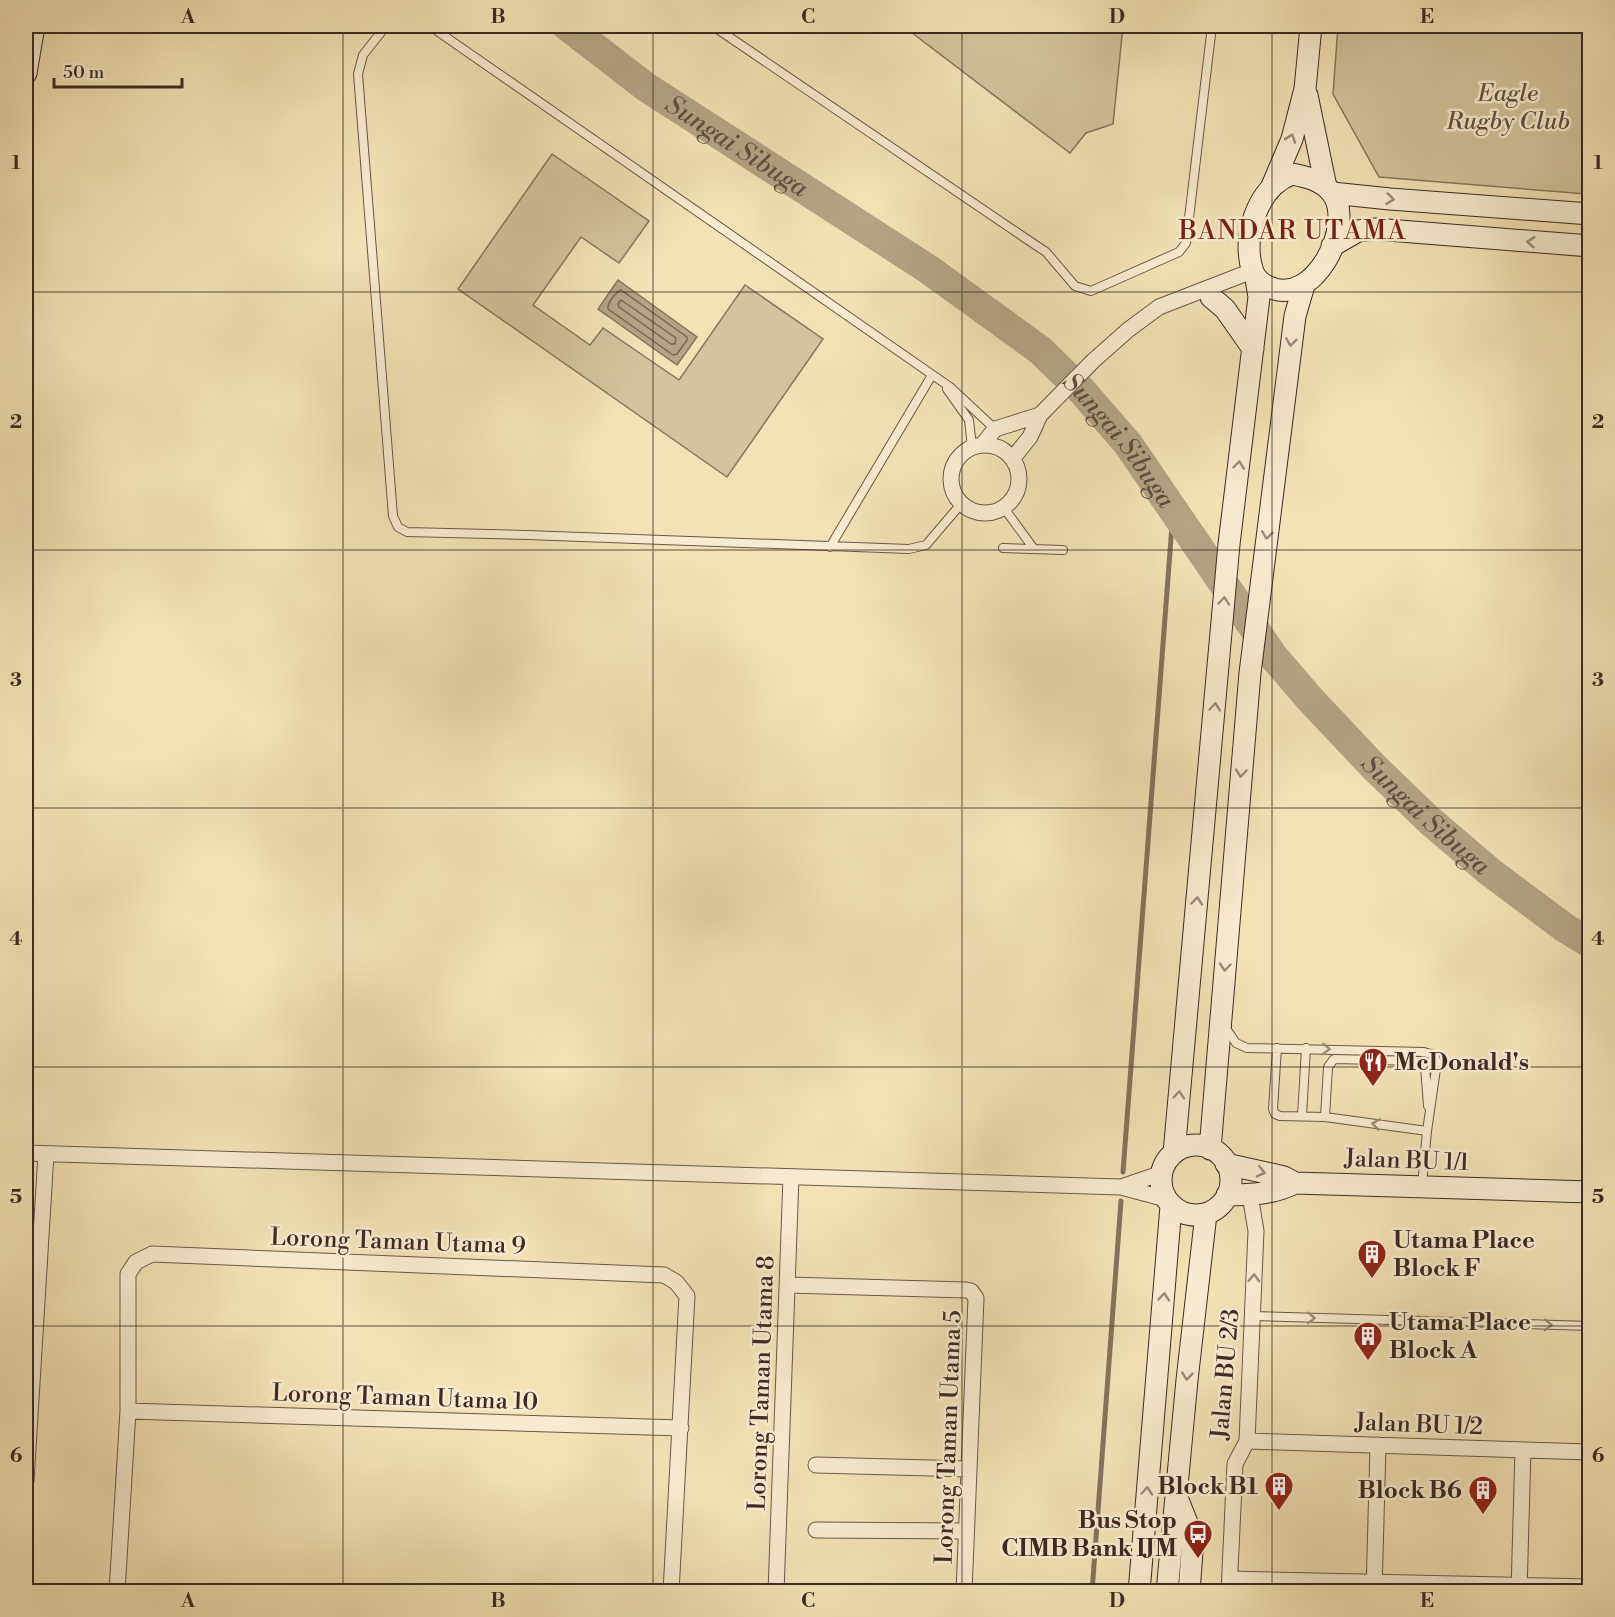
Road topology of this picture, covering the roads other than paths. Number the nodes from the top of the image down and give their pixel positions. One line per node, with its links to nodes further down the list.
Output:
1 (34, 26): 7 (street)
2 (386, 26): 27 (lane)
3 (430, 26): 19 (lane)
4 (713, 26): 5 (lane)
5 (1212, 26)
6 (1311, 26): 8 (street)
7 (26, 74)
8 (1305, 89): 9 (street, one-way to 8); 10 (street)
9 (1272, 186): 10 (street); 14 (street)
10 (1329, 190): 11 (street, one-way to 11); 12 (street)
11 (1590, 214)
12 (1332, 246): 13 (street, one-way to 12); 15 (street)
13 (1590, 246)
14 (1254, 275): 15 (street); 16 (street); 17 (street); 18 (street)
15 (1304, 285): 31 (street, one-way to 31)
16 (1211, 297): 17 (street); 18 (street)
17 (1141, 321): 21 (street)
18 (1253, 350): 41 (street, one-way to 18)
19 (932, 375): 20 (lane); 27 (lane)
20 (941, 381): 22 (lane); 23 (lane)
21 (1045, 410): 22 (street); 24 (street)
22 (995, 429): 23 (street)
23 (977, 446): 24 (street); 25 (street)
24 (1013, 458): 26 (street)
25 (961, 504): 26 (street); 27 (lane)
26 (1004, 508): 29 (lane)
27 (830, 547)
28 (1003, 548): 29 (lane)
29 (1034, 549): 30 (lane)
30 (1063, 550)
31 (1220, 1017): 32 (lane); 38 (street)
32 (1277, 1048): 33 (lane); 34 (lane)
33 (1306, 1048): 34 (lane); 36 (lane, one-way to 36)
34 (1302, 1116): 35 (lane)
35 (1324, 1117): 36 (lane); 37 (lane, one-way to 35)
36 (1430, 1119): 37 (lane)
37 (1427, 1131): 46 (lane)
38 (1210, 1149): 41 (street); 42 (street)
39 (26, 1153): 40 (street)
40 (46, 1154): 44 (street); 64 (street)
41 (1174, 1154): 43 (street)
42 (1226, 1164): 45 (street, Jalan BU 1/1, one-way to 45); 49 (street)
43 (1162, 1173): 47 (street); 51 (street)
44 (791, 1177): 47 (street); 53 (street, Lorong Taman Utama 8)
45 (1295, 1183): 46 (street, Jalan BU 1/1); 50 (street)
46 (1422, 1186): 48 (street, Jalan BU 1/1)
47 (1121, 1187): 51 (street)
48 (1590, 1192)
49 (1227, 1195): 50 (street); 52 (street)
50 (1250, 1195): 54 (street, Jalan BU 2/3, one-way to 50)
51 (1169, 1202): 52 (street); 76 (street, one-way to 51)
52 (1206, 1214): 65 (street, one-way to 65)
53 (787, 1285): 63 (street, Lorong Taman Utama 5); 74 (street, Lorong Taman Utama 8)
54 (1253, 1316): 55 (lane, one-way to 55); 58 (street, Jalan BU 2/3)
55 (1590, 1326)
56 (128, 1411): 57 (street, Lorong Taman Utama 10); 57 (street, Lorong Taman Utama 9); 72 (street, Lorong Taman Utama 9)
57 (681, 1428): 73 (street, Lorong Taman Utama 9)
58 (1247, 1441): 59 (street, Jalan BU 1/2); 68 (street, Jalan BU 2/3)
59 (1378, 1445): 60 (street, Jalan BU 1/2); 69 (street)
60 (1523, 1450): 61 (street, Jalan BU 1/2); 71 (street)
61 (1590, 1452)
62 (816, 1465): 63 (street)
63 (969, 1469): 67 (street, Lorong Taman Utama 5)
64 (26, 1474)
65 (1176, 1494): 77 (street); 78 (street)
66 (816, 1530): 67 (street)
67 (966, 1531): 75 (street, Lorong Taman Utama 5)
68 (1230, 1585): 69 (street)
69 (1374, 1587): 71 (street)
70 (1590, 1587): 71 (street)
71 (1519, 1589)
72 (117, 1592)
73 (671, 1592)
74 (776, 1592)
75 (964, 1592)
76 (1139, 1592)
77 (1167, 1592)
78 (1189, 1592)

